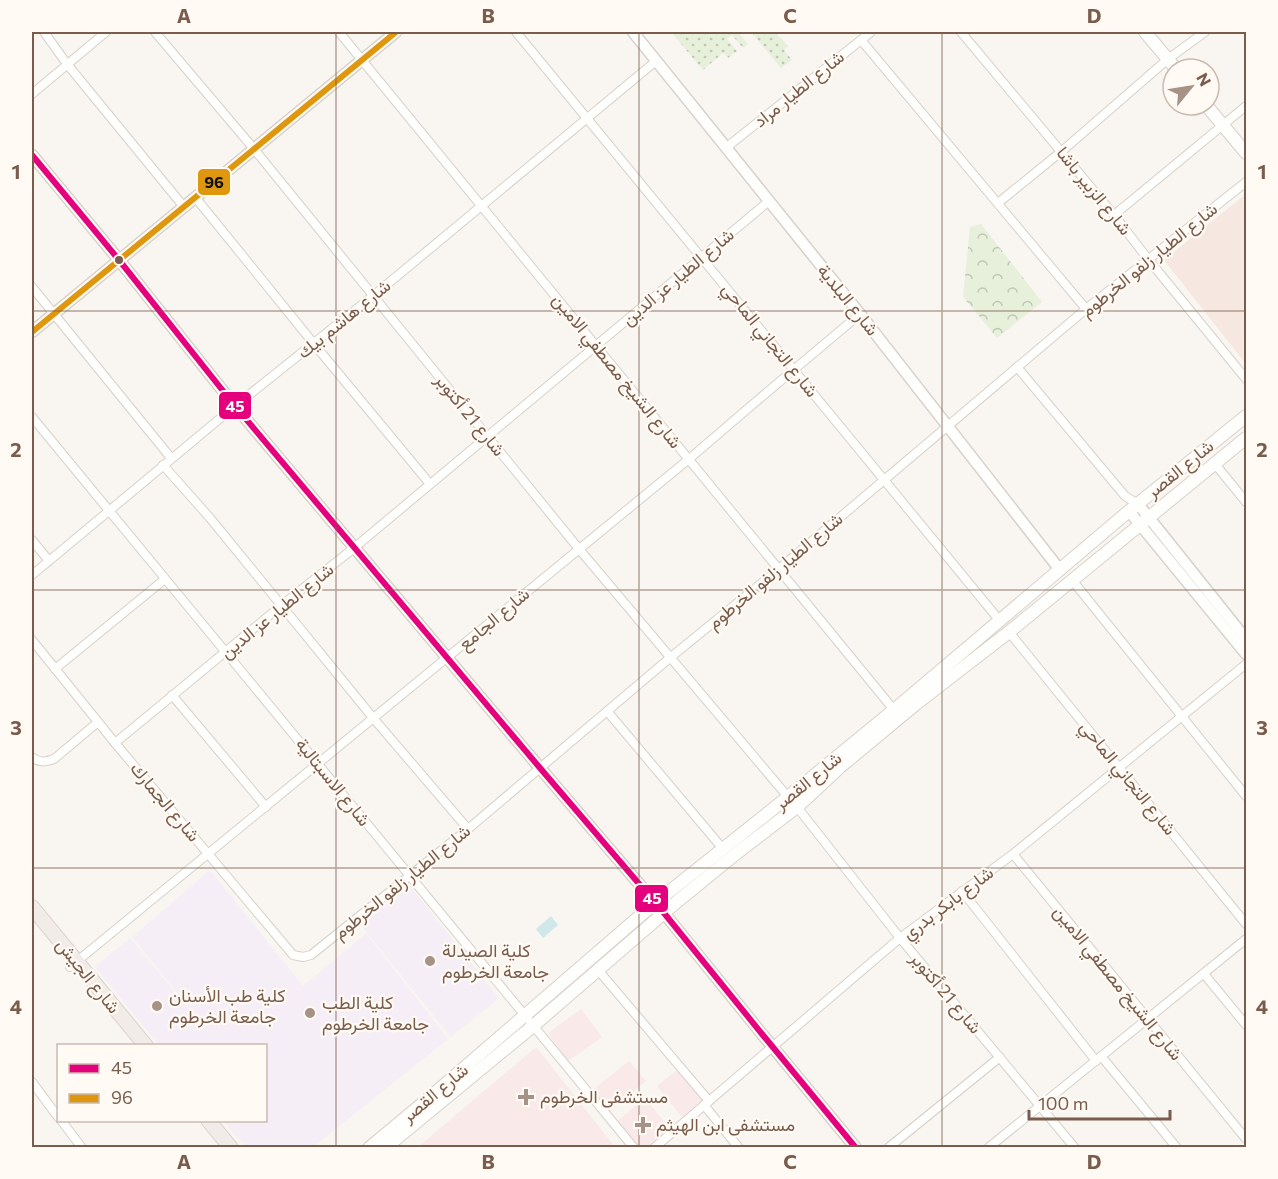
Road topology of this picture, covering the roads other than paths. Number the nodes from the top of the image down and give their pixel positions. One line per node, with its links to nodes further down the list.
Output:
1 (44, 32): 17 (street)
2 (106, 32): 17 (street)
3 (155, 32): 25 (street, شارع 21 أكتوبر)
4 (339, 32): 15 (street, شارع الشيخ مصطفي الامين)
5 (396, 32): 15 (street)
6 (516, 32): 21 (street, شارع التجاني الماحي)
7 (633, 32): 16 (street, شارع البلدية)
8 (871, 32): 12 (street, شارع الطيار مراد)
9 (962, 32): 26 (street, شارع الزبير باشا)
10 (1145, 32): 13 (main road)
11 (1204, 32): 14 (street)
12 (861, 40): 24 (street, شارع الطيار مراد); 32 (street)
13 (1166, 57)
14 (1179, 57)
15 (362, 60): 25 (street); 33 (street, شارع الشيخ مصطفي الامين)
16 (656, 61): 21 (street, شارع هاشم بيك); 24 (street, شارع البلدية)
17 (67, 64): 19 (street); 34 (street)
18 (1161, 73): 26 (street)
19 (32, 94)
20 (1246, 106): 23 (street)
21 (586, 117): 33 (street, شارع هاشم بيك); 36 (street, شارع التجاني الماحي)
22 (1216, 117): 23 (main road)
23 (1223, 125): 27 (main road); 35 (street)
24 (727, 147): 31 (street, شارع البلدية)
25 (254, 149): 30 (street); 40 (street, شارع 21 أكتوبر)
26 (1062, 152): 32 (street); 35 (street, شارع الزبير باشا)
27 (1246, 153)
28 (32, 155): 38 (street)
29 (1246, 182): 37 (street, شارع الطيار زلفو الخرطوم)
30 (195, 197): 34 (street); 45 (street)
31 (769, 201): 36 (street, شارع الطيار عز الدين); 43 (street, شارع البلدية)
32 (998, 203): 41 (street)
33 (481, 205): 40 (street, شارع هاشم بيك); 46 (street, شارع الشيخ مصطفي الامين)
34 (184, 207): 38 (street)
35 (1114, 215): 37 (street, شارع الزبير باشا)
36 (701, 257): 46 (street, شارع الطيار عز الدين); 48 (street, شارع التجاني الماحي)
37 (1148, 259): 41 (street, شارع الطيار زلفو الخرطوم); 49 (street, شارع الزبير باشا)
38 (119, 260): 42 (street); 50 (street)
39 (32, 287): 42 (street)
40 (374, 296): 45 (street, شارع هاشم بيك); 54 (street, شارع 21 أكتوبر)
41 (1086, 309): 47 (street, شارع الطيار زلفو الخرطوم)
42 (54, 314): 44 (street); 56 (street)
43 (860, 314): 48 (street, شارع الجامع); 53 (street, شارع البلدية)
44 (32, 333)
45 (314, 344): 50 (street, شارع هاشم بيك); 61 (street)
46 (596, 346): 54 (street, شارع الطيار عز الدين); 57 (street, شارع الشيخ مصطفي الامين)
47 (1017, 366): 53 (street, شارع الطيار زلفو الخرطوم); 63 (street)
48 (794, 369): 57 (street, شارع الجامع); 60 (street, شارع التجاني الماحي)
49 (1246, 380)
50 (235, 406): 56 (street, شارع هاشم بيك); 67 (street)
51 (1246, 416): 63 (main road, شارع القصر)
52 (32, 417): 64 (street, شارع الاسبتالية)
53 (948, 426): 60 (street, شارع الطيار زلفو الخرطوم); 71 (street, شارع البلدية)
54 (487, 436): 61 (street, شارع الطيار عز الدين); 68 (street, شارع 21 أكتوبر)
55 (1246, 438): 58 (main road, شارع القصر)
56 (171, 458): 59 (street, شارع هاشم بيك)
57 (689, 459): 68 (street, شارع الجامع); 70 (street, شارع الشيخ مصطفي الامين)
58 (1215, 464): 62 (street); 65 (main road, شارع القصر)
59 (163, 465): 64 (street, شارع هاشم بيك); 75 (street)
60 (884, 480): 70 (street, شارع الطيار زلفو الخرطوم); 76 (street, شارع التجاني الماحي)
61 (430, 484): 67 (street, شارع الطيار عز الدين)
62 (1246, 502)
63 (1134, 507): 65 (street); 71 (main road, شارع القصر)
64 (109, 511): 69 (street, شارع هاشم بيك); 73 (street, شارع الاسبتالية)
65 (1144, 521): 74 (main road, شارع القصر); 78 (street); 81 (street)
66 (32, 540): 69 (street)
67 (354, 548): 75 (street, شارع الطيار عز الدين); 83 (street)
68 (579, 549): 82 (street, شارع 21 أكتوبر); 83 (street, شارع الجامع)
69 (49, 561): 72 (street, شارع هاشم بيك)
70 (779, 569): 82 (street, شارع الطيار زلفو الخرطوم); 87 (street, شارع الشيخ مصطفي الامين)
71 (1060, 570): 76 (main road, شارع القصر)
72 (32, 575)
73 (165, 579): 80 (street, شارع الاسبتالية); 85 (street)
74 (1072, 580): 77 (main road, شارع القصر); 89 (street)
75 (282, 605): 80 (street, شارع الطيار عز الدين); 90 (street)
76 (1000, 621): 87 (main road, شارع القصر)
77 (1009, 632): 95 (street, شارع التجاني الماحي); 100 (main road, شارع القصر)
78 (1246, 639)
79 (32, 640): 85 (street, شارع الجمارك)
80 (225, 652): 86 (street, شارع الطيار عز الدين); 94 (street, شارع الاسبتالية)
81 (1246, 654)
82 (670, 657): 88 (street, شارع الطيار زلفو الخرطوم); 98 (street, شارع 21 أكتوبر)
83 (448, 658): 90 (street, شارع الجامع); 96 (street)
84 (1246, 663): 89 (street, شارع بابكر بدري)
85 (55, 669): 91 (street, شارع الجمارك)
86 (172, 695): 92 (street, شارع الطيار عز الدين); 99 (street)
87 (894, 710): 98 (main road, شارع القصر)
88 (607, 711): 96 (street, شارع الطيار زلفو الخرطوم); 102 (street)
89 (1181, 716): 95 (street, شارع بابكر بدري); 97 (street)
90 (374, 719): 94 (street, شارع الجامع); 101 (street)
91 (98, 722): 92 (street, شارع الجمارك); 93 (street)
92 (115, 743): 103 (street, شارع الجمارك)
93 (32, 757)
94 (318, 765): 99 (street, شارع الجامع); 105 (street, شارع الاسبتالية)
95 (1119, 767): 104 (street, شارع بابكر بدري); 111 (street, شارع التجاني الماحي)
96 (540, 768): 101 (street, شارع الطيار زلفو الخرطوم); 107 (street)
97 (1246, 796)
98 (788, 797): 102 (main road, شارع القصر)
99 (266, 807): 103 (street, شارع الجامع)
100 (797, 807): 109 (main road, شارع القصر); 112 (street, شارع 21 أكتوبر)
101 (468, 829): 105 (street, شارع الطيار زلفو الخرطوم)
102 (723, 849): 107 (main road, شارع القصر)
103 (208, 854): 114 (street, شارع الجمارك); 115 (street, شارع الجامع)
104 (1013, 854): 106 (street, شارع بابكر بدري); 118 (street, شارع الشيخ مصطفي الامين)
105 (410, 876): 114 (street, شارع الطيار زلفو الخرطوم); 119 (street, شارع الاسبتالية)
106 (962, 891): 112 (street, شارع بابكر بدري); 125 (street)
107 (655, 903): 109 (street); 119 (main road, شارع القصر)
108 (32, 907): 115 (highway, شارع الجيش)
109 (664, 913): 116 (main road, شارع القصر); 123 (street)
110 (32, 920): 115 (highway, شارع الجيش)
111 (1246, 924)
112 (900, 938): 123 (street, شارع بابكر بدري); 124 (street, شارع 21 أكتوبر)
113 (1246, 939): 117 (street)
114 (303, 957)
115 (73, 965): 121 (highway, شارع الجيش); 122 (highway, شارع الجيش)
116 (598, 970): 119 (main road, شارع القصر); 127 (street)
117 (1204, 974): 118 (street); 120 (street)
118 (1147, 1018): 125 (street); 133 (street, شارع الشيخ مصطفي الامين)
119 (529, 1021): 137 (main road, شارع القصر); 138 (main road, شارع القصر); 139 (street, شارع الاسبتالية)
120 (1246, 1025)
121 (133, 1044)
122 (144, 1044)
123 (773, 1048): 127 (street, شارع بابكر بدري); 142 (street)
124 (1000, 1057): 128 (street, شارع 21 أكتوبر); 143 (street)
125 (1098, 1058): 128 (street); 146 (street)
126 (32, 1082): 129 (street)
127 (707, 1103): 140 (street, شارع بابكر بدري); 141 (street)
128 (1040, 1105): 144 (street); 145 (street, شارع 21 أكتوبر)
129 (57, 1115)
130 (62, 1122): 134 (street)
131 (198, 1122): 135 (highway)
132 (210, 1122): 136 (highway)
133 (1246, 1139)
134 (82, 1148)
135 (219, 1148)
136 (231, 1148)
137 (369, 1148)
138 (385, 1148)
139 (634, 1148)
140 (654, 1148)
141 (739, 1148)
142 (856, 1148)
143 (888, 1148)
144 (988, 1148)
145 (1076, 1148)
146 (1177, 1148)

